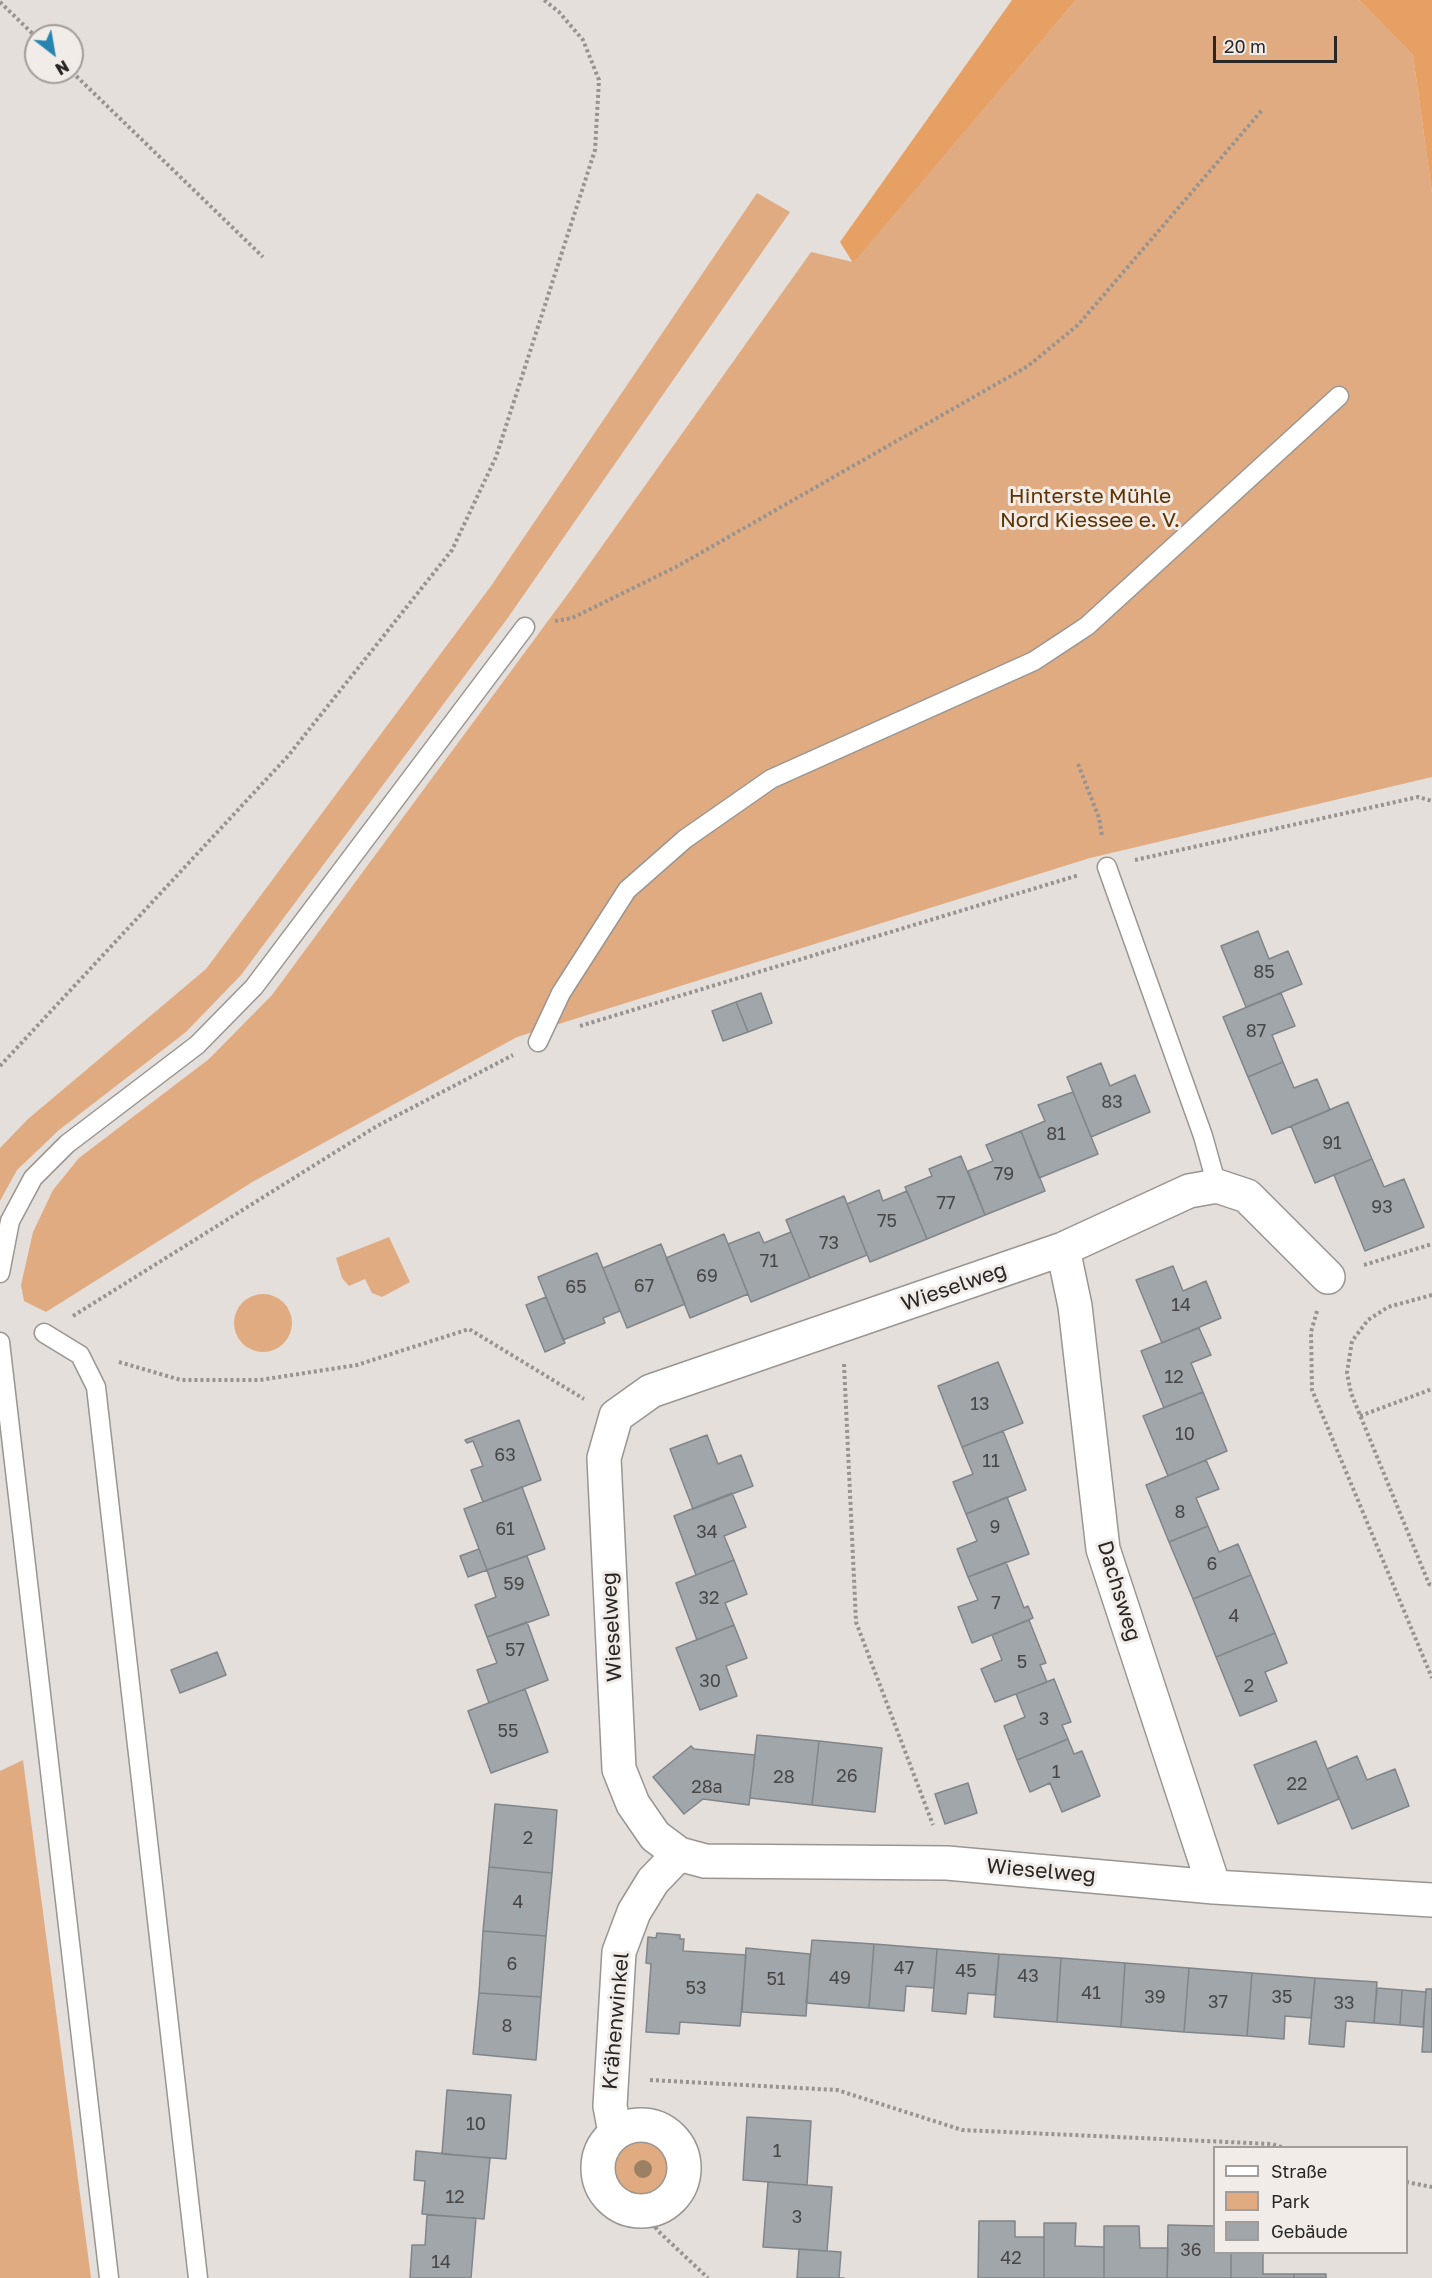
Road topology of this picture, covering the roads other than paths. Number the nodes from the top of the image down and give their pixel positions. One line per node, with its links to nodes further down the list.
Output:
1 (1339, 396): 4 (lane)
2 (525, 627): 7 (lane)
3 (1107, 867): 5 (lane)
4 (538, 1042)
5 (1217, 1186): 6 (street, Wieselweg); 8 (street, Wieselweg)
6 (1063, 1249): 11 (street, Wieselweg); 12 (street, Dachsweg)
7 (0, 1273)
8 (1328, 1277)
9 (44, 1334): 16 (lane)
10 (0, 1342): 15 (lane)
11 (679, 1854): 12 (street, Wieselweg); 14 (street, Krähenwinkel)
12 (1214, 1887): 13 (street, Wieselweg)
13 (1432, 1900)
14 (615, 2133): 14 (street)
15 (109, 2278)
16 (198, 2278)

